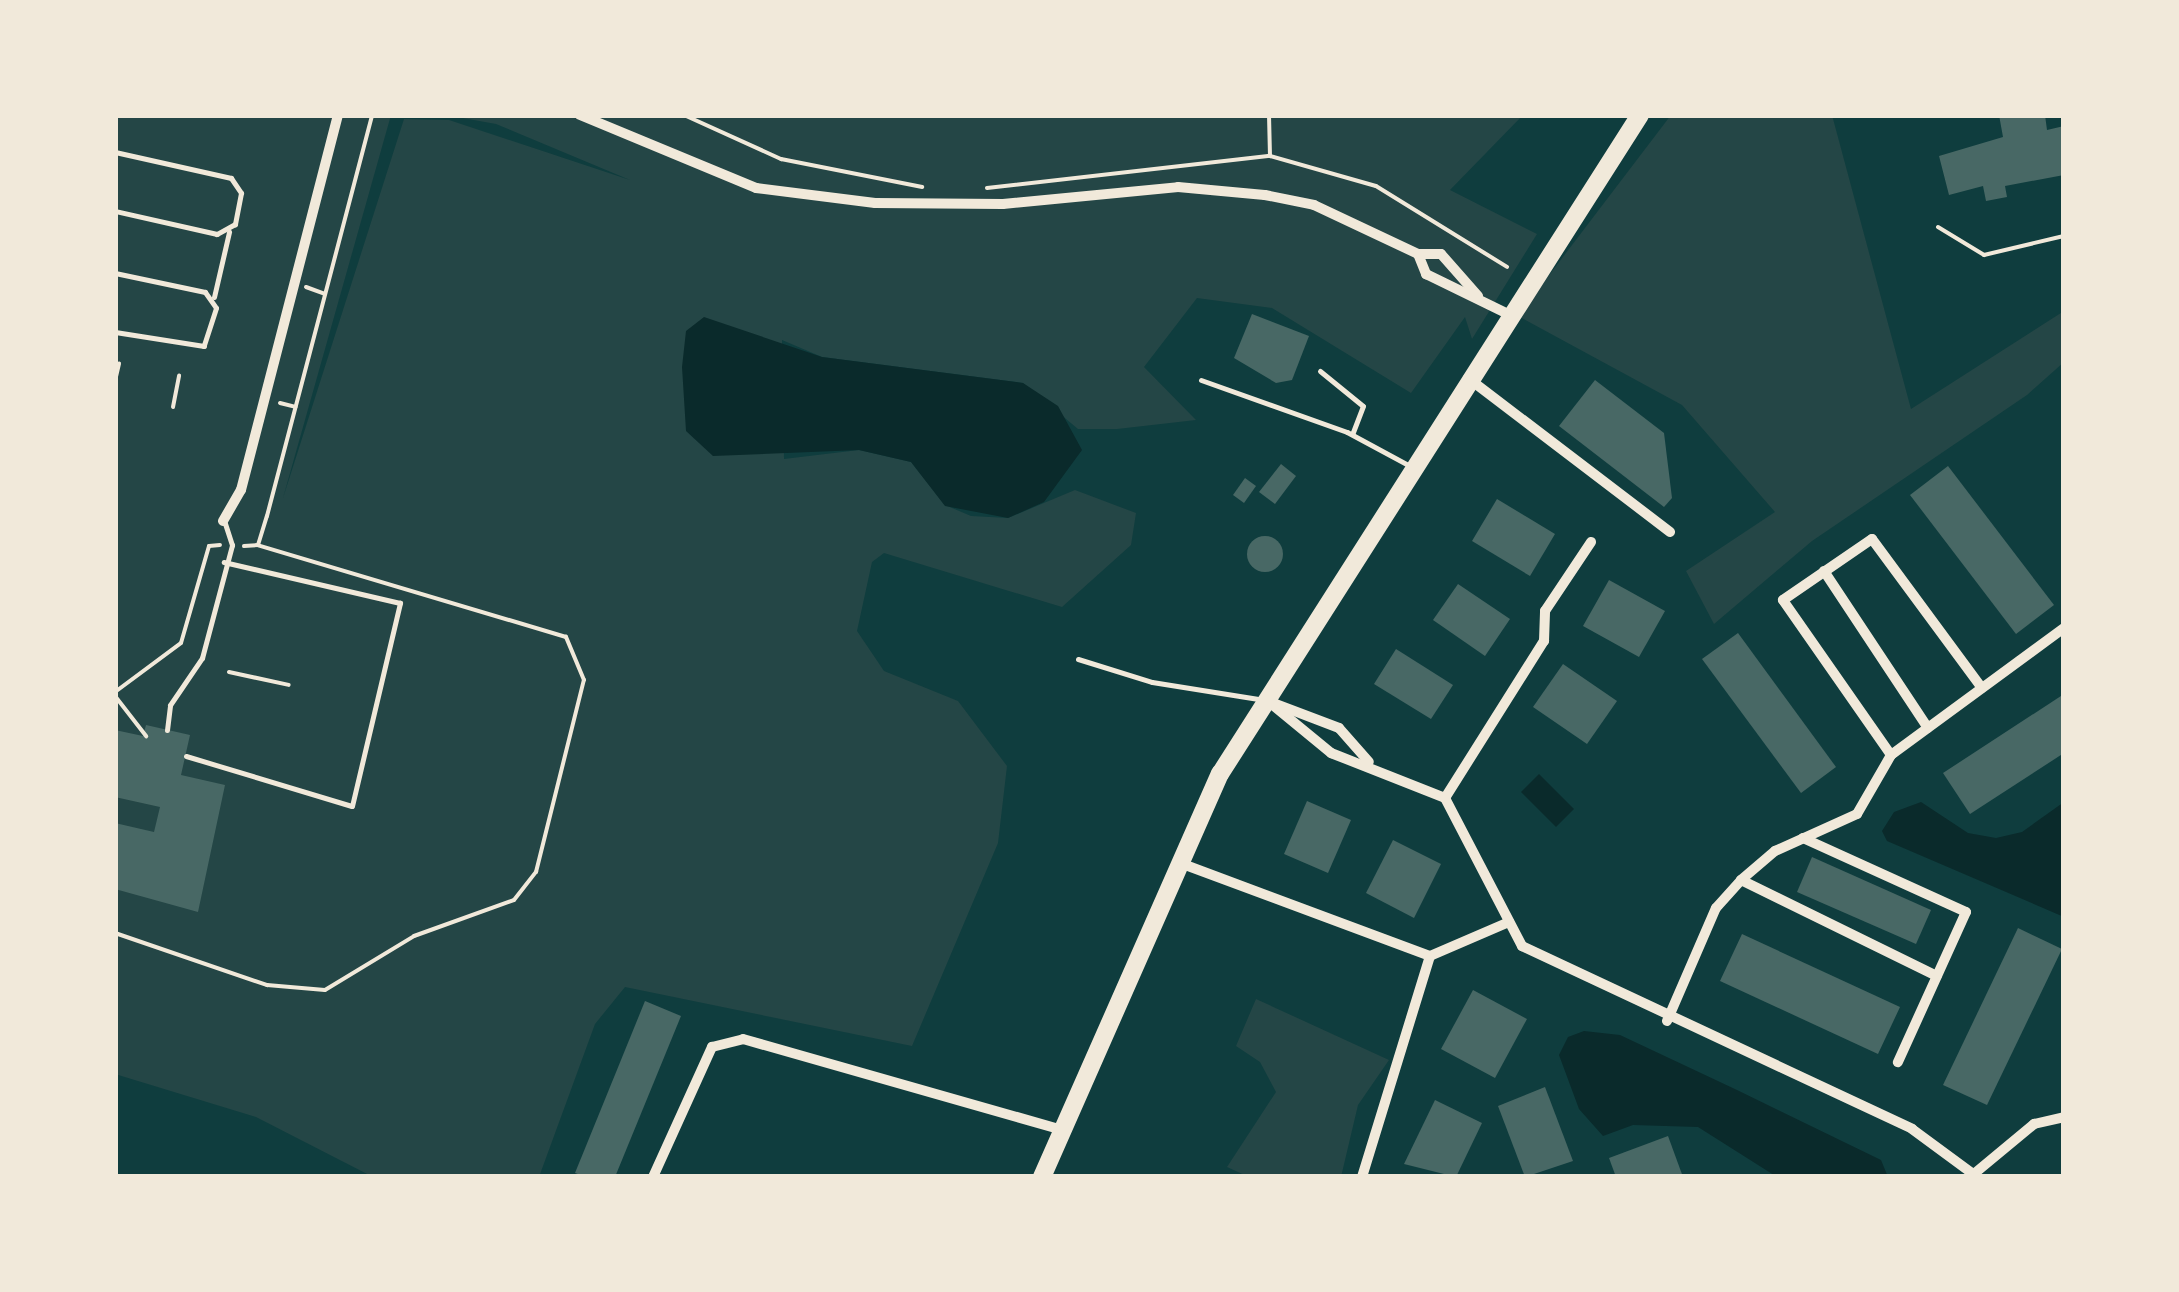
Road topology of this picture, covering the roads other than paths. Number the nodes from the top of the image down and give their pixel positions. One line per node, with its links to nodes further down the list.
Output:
1 (338, 115): 18 (street)
2 (580, 115): 7 (street)
3 (1640, 115): 11 (main road)
4 (115, 152): 6 (lane)
5 (115, 211): 6 (lane)
6 (230, 232): 10 (lane)
7 (1418, 254): 9 (street); 9 (street)
8 (115, 273): 10 (lane)
9 (1478, 296): 11 (street)
10 (214, 298): 12 (lane)
11 (1506, 313): 14 (main road)
12 (115, 332)
13 (1320, 371): 16 (lane)
14 (1467, 378): 17 (main road); 19 (street)
15 (1201, 380): 16 (lane)
16 (1352, 434): 17 (lane)
17 (1415, 468): 26 (main road)
18 (223, 520): 21 (lane)
19 (1670, 532)
20 (1591, 542): 32 (street)
21 (224, 562): 28 (lane); 30 (lane)
22 (1824, 571): 25 (street); 27 (street); 29 (street)
23 (2064, 628): 25 (street)
24 (1078, 659): 26 (lane)
25 (1982, 688): 27 (street)
26 (1268, 701): 31 (street); 31 (street); 34 (main road)
27 (1928, 728): 29 (street)
28 (167, 730)
29 (1891, 755): 33 (street)
30 (186, 756)
31 (1369, 763): 32 (street)
32 (1446, 798): 36 (street)
33 (1803, 838): 35 (street); 38 (street)
34 (1180, 862): 37 (street); 42 (main road)
35 (1741, 880): 38 (street); 39 (street)
36 (1509, 922): 37 (street); 39 (street)
37 (1430, 956): 46 (street)
38 (1937, 976): 40 (street)
39 (1667, 1021): 43 (street)
40 (1898, 1062)
41 (2064, 1116): 43 (street)
42 (1062, 1130): 44 (street); 45 (main road)
43 (1976, 1175)
44 (653, 1177)
45 (1042, 1177)
46 (1362, 1177)

